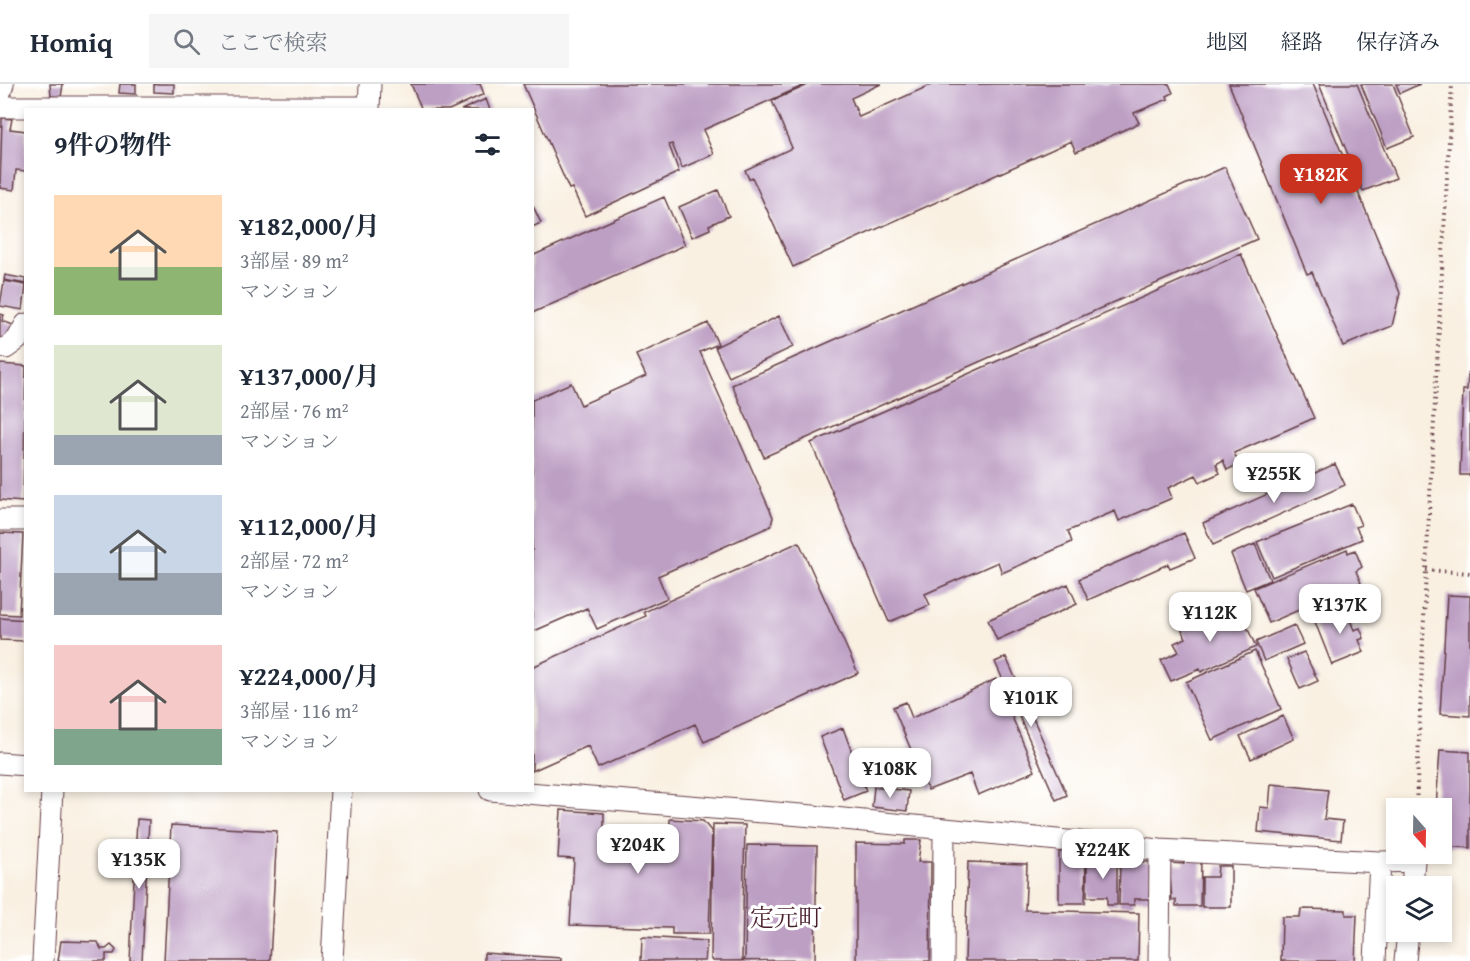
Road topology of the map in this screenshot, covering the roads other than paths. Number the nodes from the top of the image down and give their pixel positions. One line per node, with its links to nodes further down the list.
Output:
1 (3, 84): 3 (street)
2 (370, 84): 7 (street)
3 (0, 93)
4 (0, 106): 6 (street)
5 (182, 107): 6 (street); 7 (street)
6 (51, 108)
7 (369, 108)
8 (24, 328): 9 (street)
9 (6, 348)
10 (0, 520): 11 (street)
11 (24, 520)
12 (0, 763): 13 (street)
13 (24, 765)
14 (52, 792): 22 (street)
15 (341, 792): 23 (street)
16 (515, 792): 17 (street)
17 (944, 831): 18 (street); 24 (street)
18 (1161, 850): 19 (street); 25 (street)
19 (1380, 862): 20 (street); 26 (street)
20 (1413, 876)
21 (1407, 942): 27 (street)
22 (43, 961)
23 (332, 961)
24 (943, 961)
25 (1159, 961)
26 (1375, 961)
27 (1405, 961)

